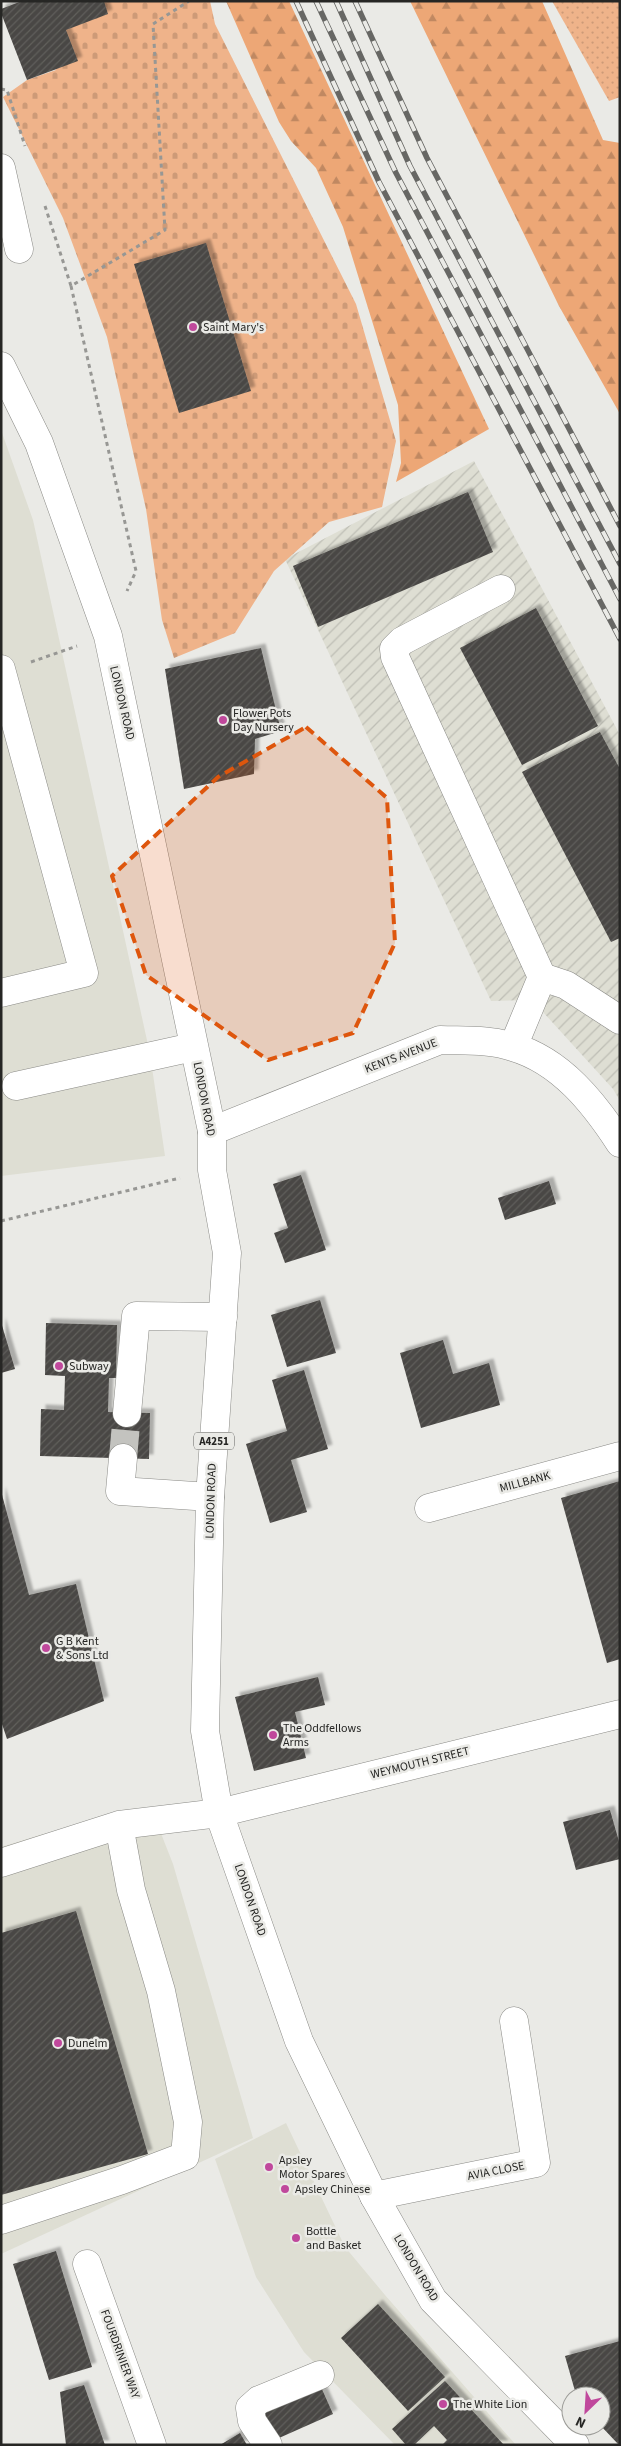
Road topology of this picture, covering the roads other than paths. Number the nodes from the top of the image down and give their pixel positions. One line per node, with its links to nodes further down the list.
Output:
1 (2, 169): 2 (main road)
2 (19, 249)
3 (1, 366): 10 (main road, LONDON ROAD / A4251)
4 (502, 589): 6 (main road)
5 (2, 670): 7 (main road)
6 (542, 977): 8 (main road); 9 (main road)
7 (1, 993)
8 (620, 1020)
9 (513, 1046): 12 (main road, KENTS AVENUE); 13 (main road, KENTS AVENUE)
10 (193, 1047): 11 (main road); 12 (main road, LONDON ROAD / A4251)
11 (16, 1086)
12 (212, 1131): 14 (main road, LONDON ROAD / A4251)
13 (620, 1143)
14 (223, 1317): 15 (main road); 18 (main road, LONDON ROAD / A4251)
15 (127, 1412)
16 (620, 1456): 19 (main road, MILLBANK)
17 (123, 1458): 18 (main road)
18 (210, 1498): 21 (main road, LONDON ROAD / A4251)
19 (429, 1508)
20 (620, 1714): 21 (main road, WEYMOUTH STREET)
21 (219, 1813): 22 (main road, WEYMOUTH STREET); 25 (main road, LONDON ROAD / A4251)
22 (119, 1825): 23 (main road, WEYMOUTH STREET); 26 (main road)
23 (1, 1864)
24 (514, 2021): 25 (main road, AVIA CLOSE)
25 (374, 2196): 29 (main road, LONDON ROAD / A4251)
26 (1, 2220)
27 (87, 2264): 30 (main road, FOURDRINIER WAY)
28 (320, 2375): 31 (main road)
29 (569, 2443)
30 (152, 2445)
31 (268, 2445)

